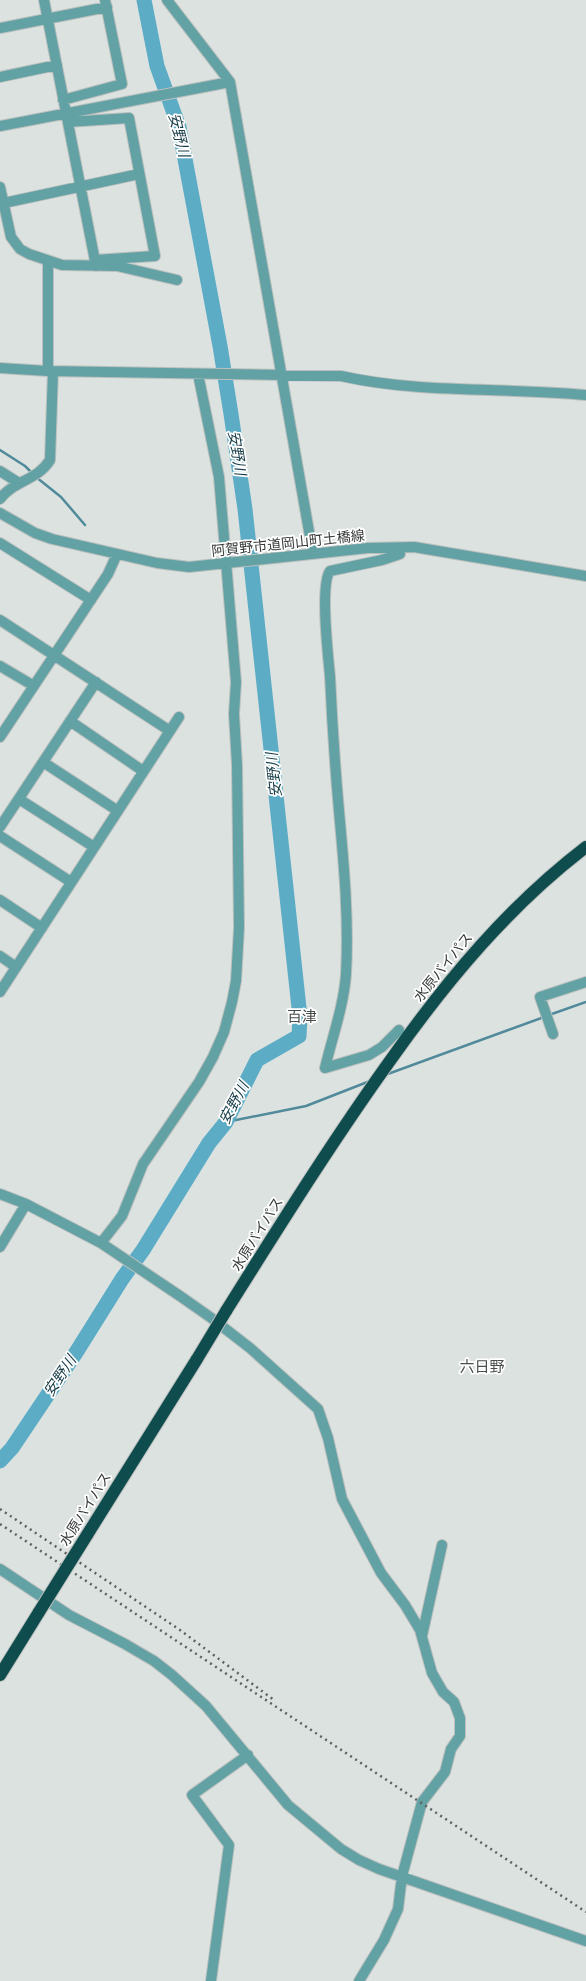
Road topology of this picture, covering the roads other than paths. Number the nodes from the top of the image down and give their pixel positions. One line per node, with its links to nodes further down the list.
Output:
1 (44, 0): 4 (street)
2 (167, 0): 8 (street)
3 (106, 3): 4 (street); 9 (street)
4 (47, 18): 5 (street); 6 (street)
5 (0, 28)
6 (57, 66): 7 (street); 9 (street)
7 (0, 77)
8 (226, 83): 10 (street); 22 (street)
9 (64, 100): 10 (street)
10 (67, 118): 11 (street); 12 (street); 13 (street)
11 (0, 126)
12 (139, 174): 13 (street); 17 (street)
13 (80, 186): 15 (street); 17 (street)
14 (0, 187): 15 (street)
15 (4, 203): 16 (street)
16 (48, 261): 17 (street); 20 (street)
17 (95, 263): 18 (street)
18 (177, 280)
19 (0, 368): 20 (street)
20 (51, 371): 21 (street); 25 (street)
21 (201, 374): 22 (street); 32 (street)
22 (280, 374): 23 (street); 31 (street)
23 (586, 395)
24 (0, 471): 25 (street)
25 (19, 483): 26 (street)
26 (0, 499)
27 (0, 513): 29 (street, 阿賀野市道岡山町土橋線)
28 (0, 543): 34 (street)
29 (117, 554): 32 (street, 阿賀野市道岡山町土橋線); 34 (street)
30 (400, 554): 59 (street)
31 (308, 555): 32 (street, 阿賀野市道岡山町土橋線); 33 (street, 阿賀野市道岡山町土橋線)
32 (233, 564): 63 (street)
33 (586, 576)
34 (91, 600): 36 (street)
35 (0, 620): 36 (street)
36 (54, 655): 38 (street); 39 (street)
37 (0, 666): 39 (street)
38 (96, 682): 41 (street); 42 (street)
39 (34, 686): 43 (street)
40 (179, 717): 42 (street)
41 (70, 721): 44 (street); 45 (street)
42 (170, 730): 45 (street)
43 (2, 731)
44 (43, 762): 46 (street); 47 (street)
45 (143, 771): 47 (street)
46 (18, 799): 48 (street); 50 (street)
47 (118, 811): 50 (street)
48 (0, 827)
49 (0, 836): 52 (street)
50 (94, 847): 52 (street)
51 (586, 847): 68 (highway, 水原バイパス, bridge)
52 (71, 882): 54 (street)
53 (0, 900): 54 (street)
54 (42, 928): 56 (street)
55 (0, 956): 56 (street)
56 (16, 967): 58 (street)
57 (586, 982): 60 (street)
58 (0, 992)
59 (399, 1030)
60 (553, 1034)
61 (0, 1194): 62 (street)
62 (26, 1204): 63 (street); 64 (street)
63 (101, 1243): 67 (street)
64 (0, 1247)
65 (442, 1545): 67 (street)
66 (0, 1569): 69 (street)
67 (422, 1636): 70 (street)
68 (0, 1675)
69 (248, 1756): 70 (street); 72 (street)
70 (402, 1876): 71 (street); 73 (street)
71 (586, 1941)
72 (211, 1981)
73 (359, 1981)

